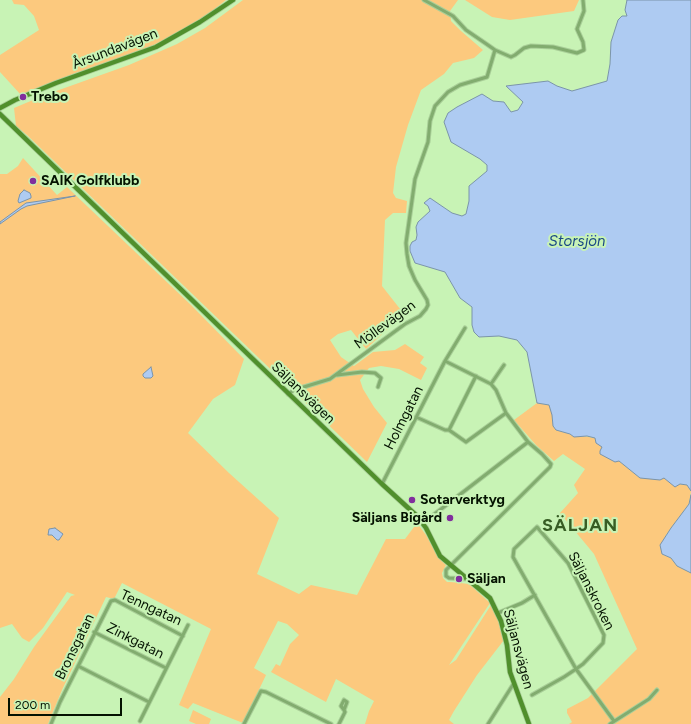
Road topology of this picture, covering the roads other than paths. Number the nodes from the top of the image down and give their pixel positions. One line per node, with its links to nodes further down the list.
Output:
1 (233, 0): 5 (street, Årsundavägen)
2 (424, 0): 4 (street)
3 (583, 0): 4 (street)
4 (494, 50): 10 (street, Möllevägen)
5 (0, 108)
6 (0, 114): 14 (street, Säljansvägen)
7 (465, 328): 8 (street, Holmgatan)
8 (445, 361): 11 (street); 16 (street, Holmgatan)
9 (504, 365): 12 (street)
10 (337, 375): 13 (street); 14 (street, Möllevägen)
11 (476, 376): 12 (street); 17 (street)
12 (490, 384): 15 (street)
13 (378, 387)
14 (288, 394): 19 (street, Säljansvägen)
15 (506, 413): 17 (street); 18 (street)
16 (416, 417): 17 (street); 19 (street, Holmgatan)
17 (449, 430)
18 (528, 442): 20 (street); 21 (street)
19 (382, 484): 20 (street, Säljansvägen)
20 (423, 523): 21 (street, Säljansvägen)
21 (450, 565): 22 (street, Säljansvägen); 22 (street)
22 (468, 579): 25 (street, Säljansvägen)
23 (535, 595): 25 (street); 31 (street); 31 (street, Säljanskroken)
24 (109, 602): 27 (street, Bronsgatan); 28 (street, Tenngatan)
25 (498, 613): 32 (street, Säljansvägen)
26 (188, 625): 28 (street)
27 (94, 632): 29 (street, Bronsgatan); 30 (street, Zinkgatan)
28 (183, 636): 30 (street)
29 (78, 666): 35 (street); 39 (street, Bronsgatan)
30 (166, 668): 35 (street)
31 (576, 669): 34 (street, Säljanskroken); 38 (street)
32 (514, 683): 43 (street); 44 (street, Säljansvägen)
33 (657, 690): 38 (street)
34 (532, 695)
35 (150, 702): 37 (street)
36 (344, 710): 42 (street)
37 (140, 721)
38 (614, 721): 45 (street)
39 (51, 724)
40 (245, 724): 41 (street)
41 (331, 724)
42 (339, 724)
43 (488, 724)
44 (529, 724)
45 (610, 724)

